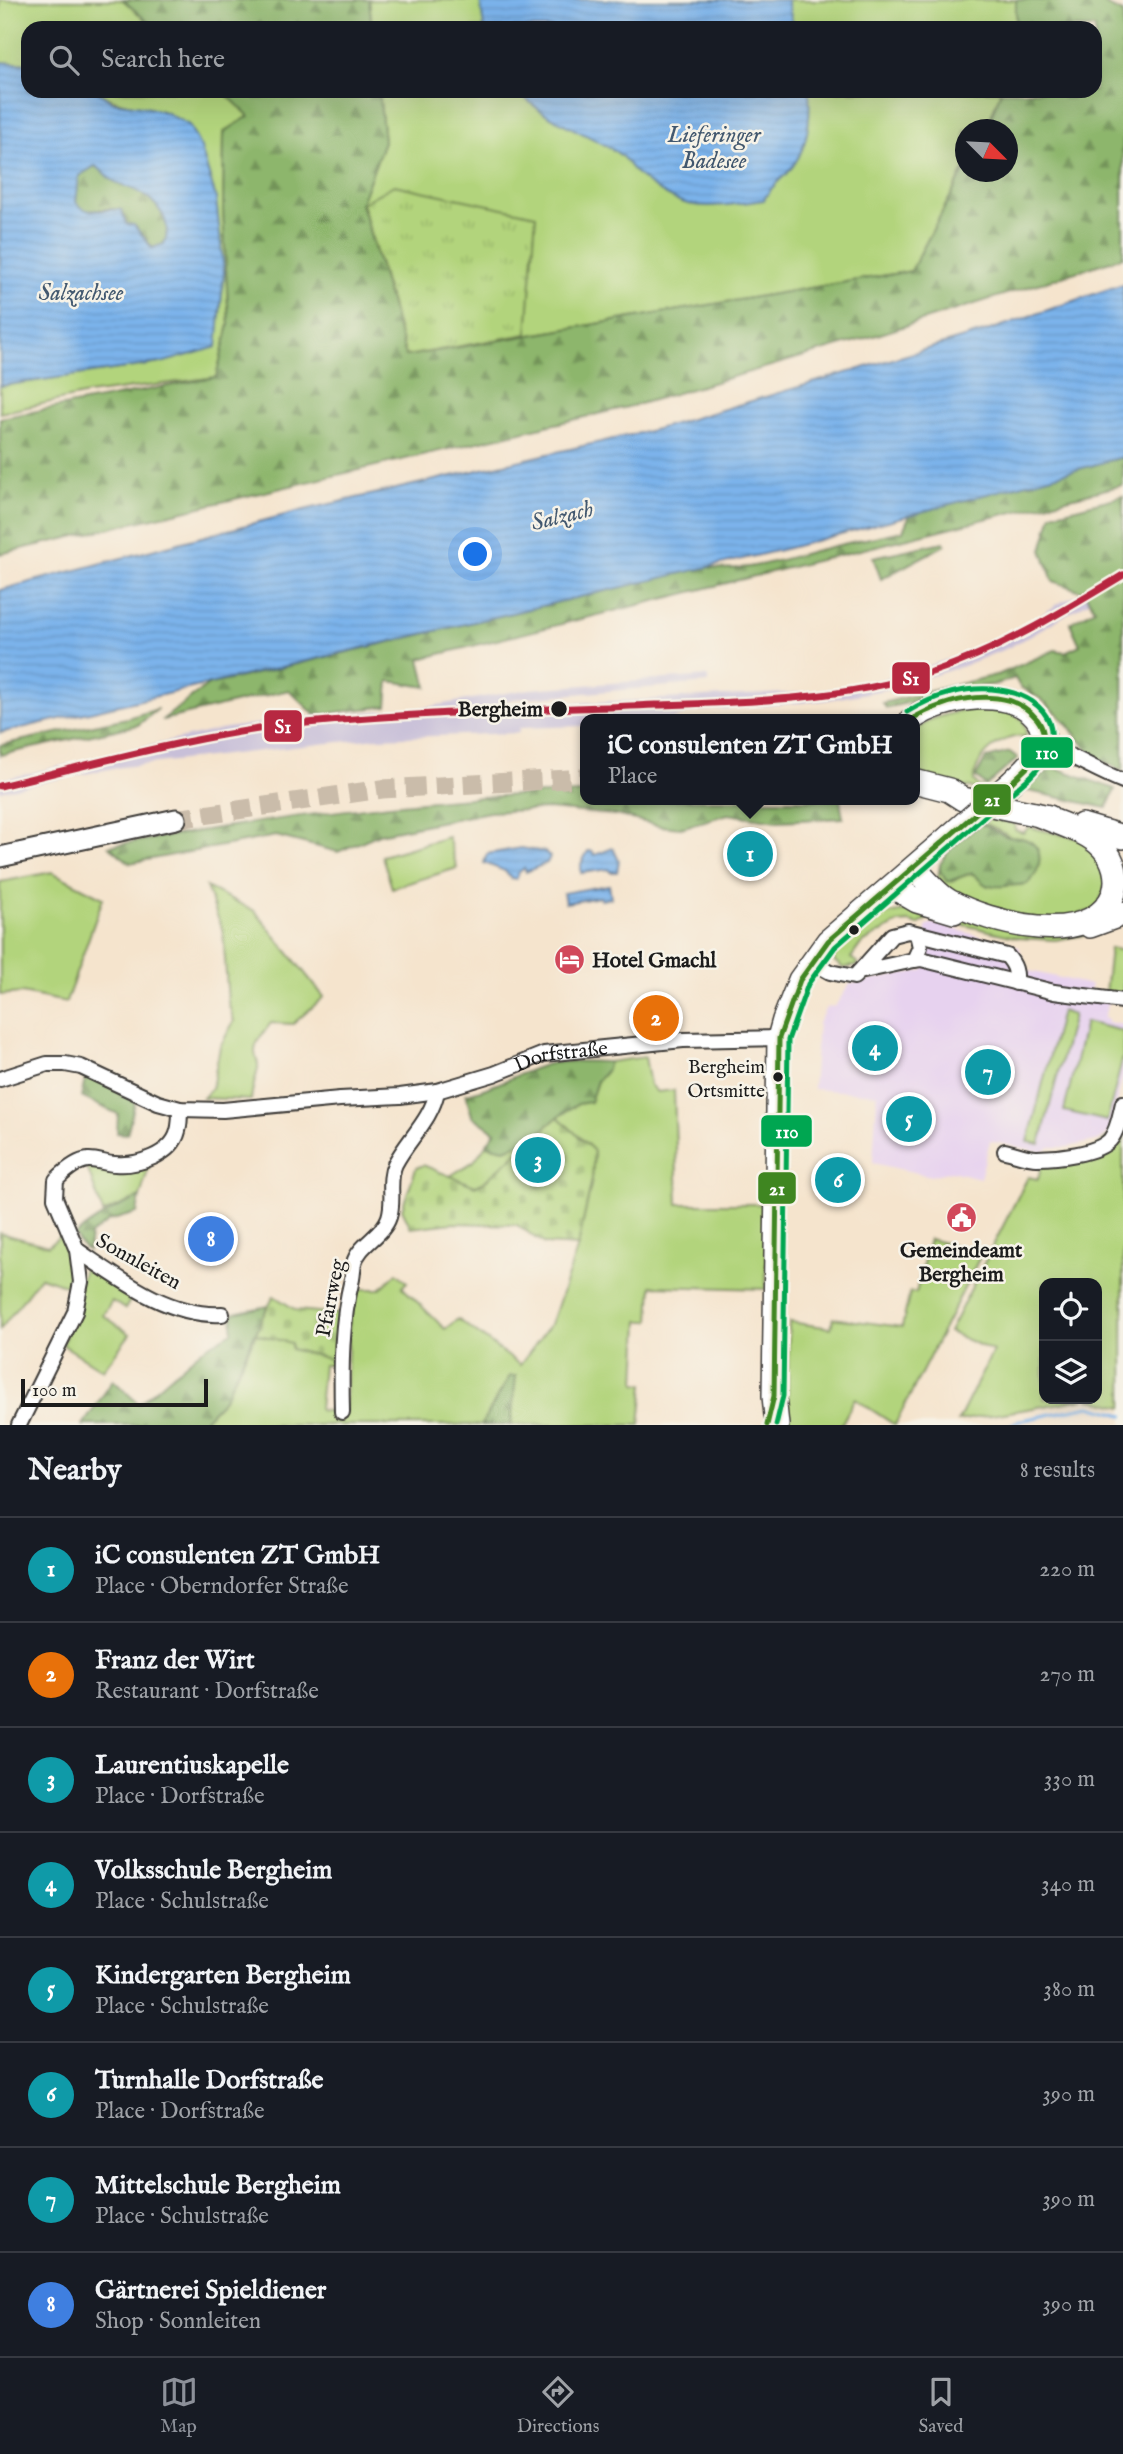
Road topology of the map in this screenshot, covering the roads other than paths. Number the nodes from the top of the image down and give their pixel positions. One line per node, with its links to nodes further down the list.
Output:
1 (920, 716): 2 (main road)
2 (1043, 745): 3 (street); 11 (main road, bridge)
3 (1123, 781)
4 (920, 782): 6 (main road)
5 (920, 794): 6 (main road)
6 (963, 799): 7 (main road)
7 (1037, 814): 9 (main road); 11 (main road)
8 (176, 819): 10 (main road)
9 (1123, 837)
10 (0, 856)
11 (914, 868): 12 (main road)
12 (893, 887): 13 (main road); 16 (main road)
13 (1123, 914)
14 (917, 934): 15 (street); 17 (street); 18 (street)
15 (914, 960): 17 (street); 18 (street)
16 (812, 962): 17 (street); 20 (main road)
17 (859, 972)
18 (1016, 983): 19 (street)
19 (1123, 1001)
20 (779, 1038): 22 (street, Dorfstraße); 28 (main road)
21 (0, 1079): 24 (street, Dorfstraße)
22 (438, 1091): 24 (street, Dorfstraße); 29 (street, Pfarrweg)
23 (1123, 1103): 25 (street)
24 (180, 1109): 26 (street)
25 (1005, 1151)
26 (77, 1250): 27 (street, Sonnleiten); 30 (street)
27 (222, 1314)
28 (774, 1396): 31 (main road); 32 (main road)
29 (342, 1412)
30 (19, 1425)
31 (767, 1425)
32 (777, 1425)

